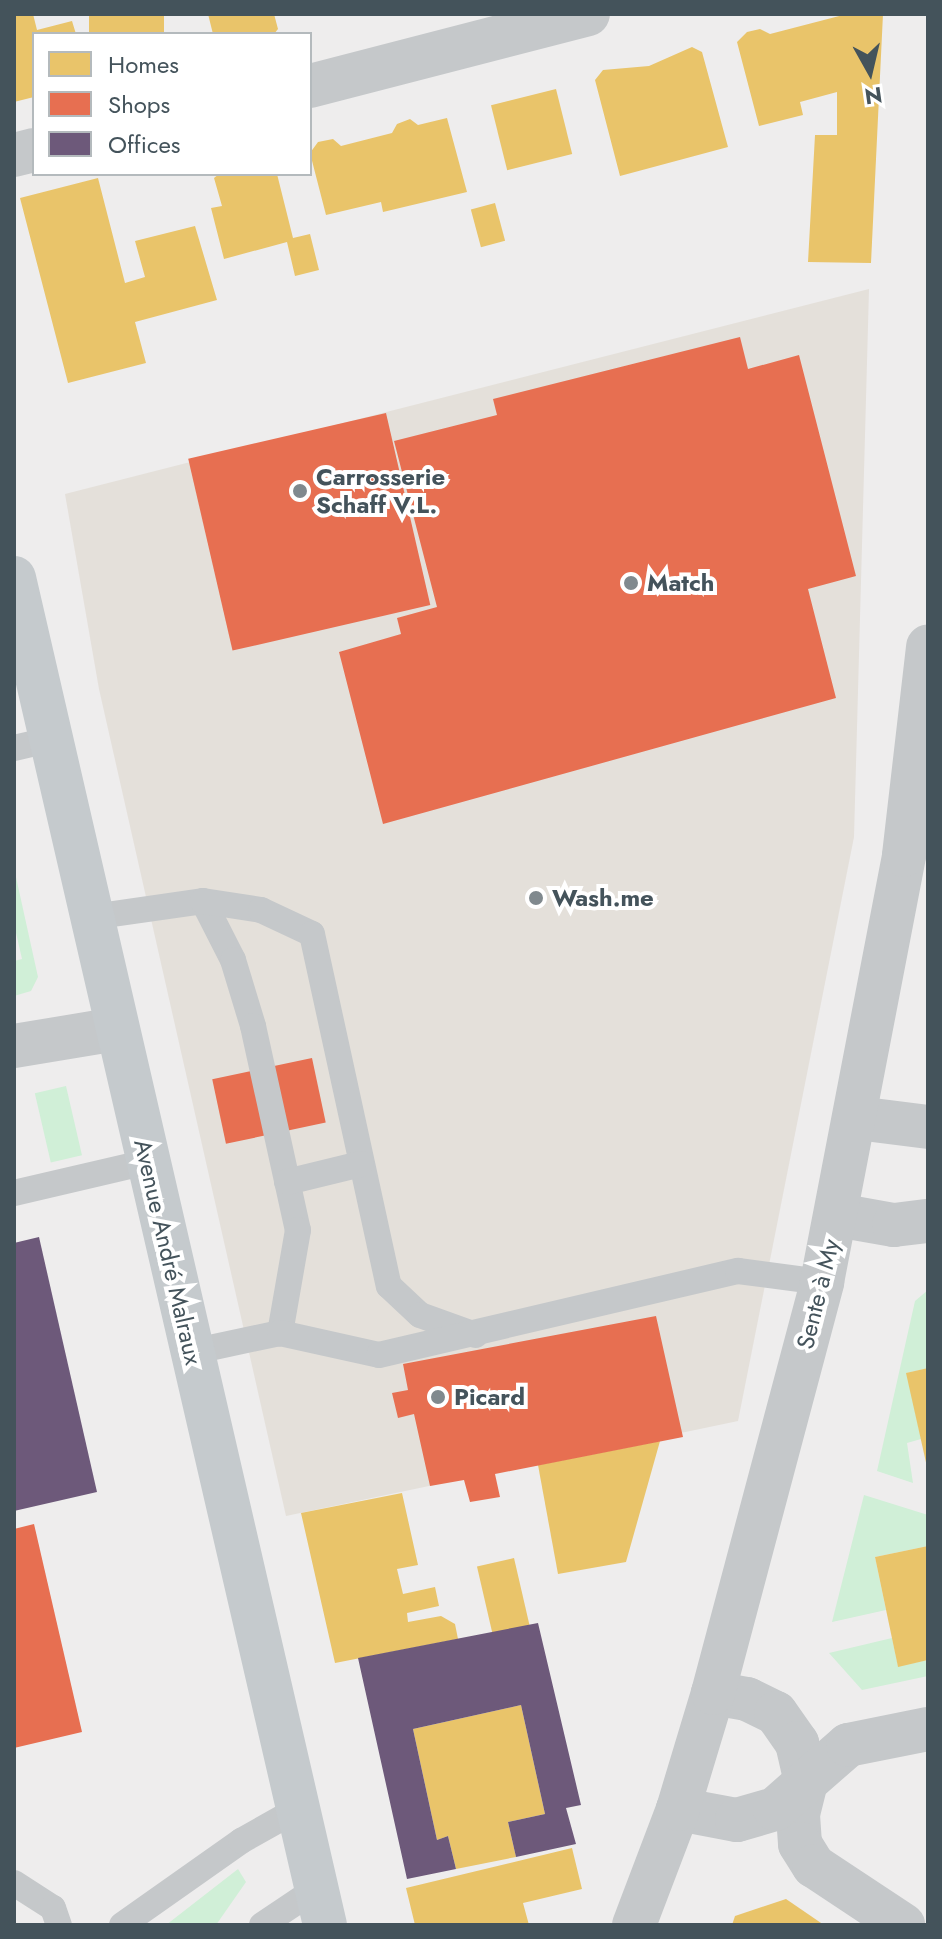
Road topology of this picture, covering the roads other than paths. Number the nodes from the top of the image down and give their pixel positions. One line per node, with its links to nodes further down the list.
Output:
1 (588, 14): 2 (street)
2 (312, 85)
3 (14, 578): 4 (main road, Avenue André Malraux)
4 (22, 646): 6 (main road, Avenue André Malraux)
5 (928, 646): 7 (street, Sente à My)
6 (32, 744): 9 (main road, Avenue André Malraux)
7 (919, 804): 12 (street, Sente à My)
8 (203, 901): 9 (lane); 15 (lane); 16 (lane)
9 (92, 917): 10 (main road, Avenue André Malraux)
10 (117, 1029): 11 (street); 14 (main road, Avenue André Malraux)
11 (14, 1046)
12 (857, 1118): 13 (street); 18 (street, Sente à My)
13 (928, 1127)
14 (147, 1162): 17 (lane); 23 (main road, Avenue André Malraux)
15 (361, 1164): 16 (lane); 22 (lane)
16 (287, 1182): 21 (lane)
17 (14, 1193)
18 (837, 1215): 19 (street); 20 (street, Sente à My)
19 (928, 1221)
20 (822, 1282): 22 (lane); 24 (street, Sente à My)
21 (280, 1333): 22 (lane); 23 (lane)
22 (476, 1335)
23 (191, 1352): 27 (main road, Avenue André Malraux)
24 (713, 1693): 26 (street); 28 (street, Sente à My)
25 (928, 1729): 26 (street)
26 (806, 1782): 28 (street); 35 (street)
27 (298, 1809): 30 (main road, Avenue André Malraux); 32 (lane)
28 (678, 1809): 34 (street, Sente à My)
29 (14, 1883): 31 (lane)
30 (320, 1907): 33 (lane)
31 (59, 1925)
32 (122, 1925)
33 (262, 1925)
34 (634, 1925)
35 (903, 1925)

